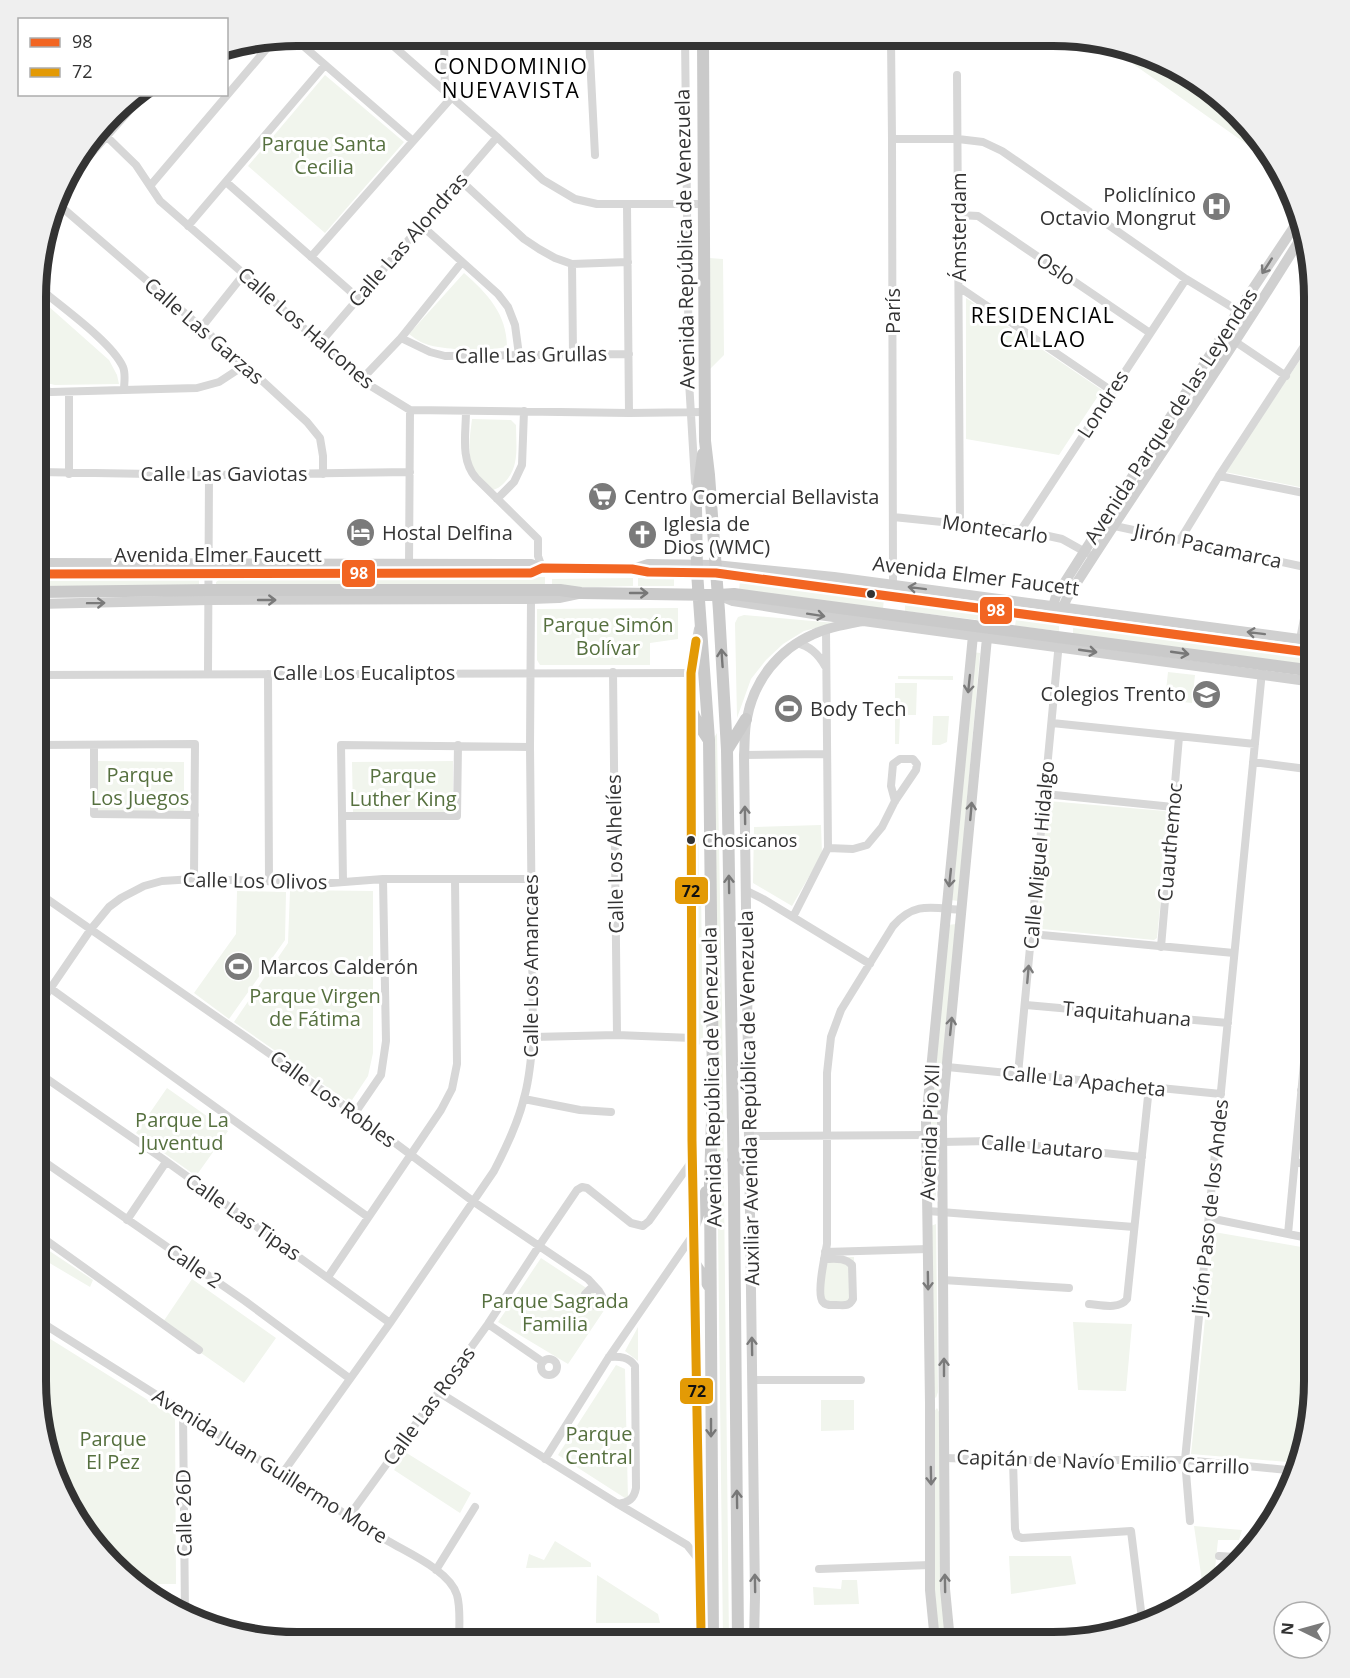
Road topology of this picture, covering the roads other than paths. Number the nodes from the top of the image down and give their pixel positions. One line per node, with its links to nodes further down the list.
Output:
1 (303, 46): 9 (street)
2 (393, 46): 11 (street)
3 (444, 46): 11 (street)
4 (589, 46): 20 (street)
5 (685, 46): 24 (street)
6 (703, 46): 25 (main road, Avenida República de Venezuela)
7 (891, 46): 17 (street, París)
8 (267, 49): 12 (street)
9 (325, 65): 19 (street); 22 (street)
10 (957, 75): 18 (street, Ámsterdam)
11 (445, 91): 14 (street)
12 (228, 94)
13 (226, 96): 23 (street)
14 (452, 97): 16 (street); 19 (street)
15 (106, 135): 23 (street, Calle Los Halcones)
16 (497, 136): 21 (street, Calle Las Alondras); 26 (street)
17 (892, 139): 18 (street); 77 (street, París)
18 (958, 139): 28 (street, Ámsterdam); 38 (street)
19 (413, 141): 33 (street)
20 (595, 155)
21 (459, 180): 29 (street, Calle Las Alondras); 36 (street)
22 (226, 182): 30 (street); 33 (street)
23 (150, 186): 30 (street, Calle Los Halcones)
24 (687, 204): 25 (street); 26 (street); 64 (street)
25 (704, 204): 65 (main road, Avenida República de Venezuela)
26 (627, 205): 35 (street)
27 (63, 209): 44 (street, Calle Las Garzas)
28 (959, 215): 39 (street, Ámsterdam); 45 (street, Oslo)
29 (421, 225): 34 (street); 41 (street, Calle Las Alondras)
30 (188, 226): 37 (street, Calle Los Halcones)
31 (1293, 228): 42 (main road, Avenida Parque de las Leyendas, one-way to 42)
32 (1297, 243): 43 (main road, Avenida Parque de las Leyendas)
33 (312, 257): 41 (street)
34 (462, 262): 47 (street); 53 (street)
35 (628, 262): 36 (street); 52 (street)
36 (572, 264): 51 (street)
37 (244, 274): 44 (street); 49 (street, Calle Los Halcones)
38 (1186, 279): 42 (street); 45 (street, Londres)
39 (959, 287): 58 (street); 78 (street, Ámsterdam)
40 (46, 294): 57 (street)
41 (358, 298): 49 (street, Calle Las Alondras)
42 (1238, 312): 43 (street); 46 (main road, Avenida Parque de las Leyendas)
43 (1250, 318): 48 (main road, Avenida Parque de las Leyendas)
44 (201, 328): 54 (street, Calle Las Garzas)
45 (1150, 333): 58 (street, Londres)
46 (1224, 334): 48 (street); 79 (main road, Avenida Parque de las Leyendas)
47 (400, 338): 53 (street, Calle Las Grullas); 56 (street)
48 (1235, 341): 55 (street); 79 (main road, Avenida Parque de las Leyendas)
49 (320, 343): 56 (street, Calle Los Halcones)
50 (1304, 347): 55 (street)
51 (573, 354): 52 (street, Calle Las Grullas); 53 (street, Calle Las Grullas)
52 (629, 354): 66 (street)
53 (519, 355)
54 (245, 365): 57 (street); 71 (street, Calle Las Garzas)
55 (1286, 376): 73 (street)
56 (361, 380): 61 (street, Calle Los Halcones)
57 (123, 390): 60 (street)
58 (1112, 390): 80 (street, Londres)
59 (46, 391): 60 (street)
60 (69, 392): 70 (street)
61 (410, 410): 62 (street); 68 (street)
62 (466, 411): 63 (street); 75 (street)
63 (524, 411): 66 (street); 75 (street)
64 (690, 412): 65 (street); 66 (street); 76 (street)
65 (706, 412): 67 (main road, Avenida República de Venezuela)
66 (629, 413)
67 (705, 441): 76 (main road, Avenida República de Venezuela); 89 (main road, Avenida República de Venezuela)
68 (410, 472): 71 (street, Calle Las Gaviotas); 88 (street)
69 (46, 473): 70 (street, Calle Las Gaviotas)
70 (69, 474): 72 (street, Calle Las Gaviotas)
71 (322, 474): 72 (street, Calle Las Gaviotas)
72 (209, 475): 87 (street)
73 (1219, 476): 74 (street); 81 (street)
74 (1304, 493)
75 (497, 499): 85 (street)
76 (696, 507): 86 (main road, Avenida República de Venezuela)
77 (893, 517): 78 (street, Montecarlo); 92 (street, París)
78 (960, 524): 80 (street, Montecarlo)
79 (1107, 525): 81 (street, Jirón Pacamarca); 82 (main road, Avenida Parque de las Leyendas)
80 (1021, 530): 82 (street, Montecarlo)
81 (1180, 540): 84 (street, Jirón Pacamarca)
82 (1089, 554): 104 (main road, Avenida Parque de las Leyendas)
83 (46, 563): 87 (main road, Avenida Elmer Faucett)
84 (1304, 566)
85 (542, 568): 86 (main road, Avenida Elmer Faucett); 88 (main road, Avenida Elmer Faucett)
86 (697, 568): 89 (main road, Avenida Elmer Faucett); 97 (main road, Avenida República de Venezuela); 99 (main road)
87 (209, 569): 88 (main road, Avenida Elmer Faucett); 90 (main road, Avenida Elmer Faucett); 98 (street)
88 (409, 569)
89 (716, 569): 91 (main road, Avenida Elmer Faucett); 96 (main road, Avenida Elmer Faucett); 99 (main road, Avenida República de Venezuela)
90 (46, 574)
91 (858, 580): 92 (main road, Avenida Elmer Faucett); 96 (main road)
92 (893, 585): 93 (main road, Avenida Elmer Faucett, one-way to 92)
93 (947, 591): 101 (main road); 104 (main road, Avenida Elmer Faucett)
94 (46, 592): 98 (main road, Avenida Elmer Faucett)
95 (581, 593): 97 (main road, Avenida Elmer Faucett, one-way to 97); 98 (main road, Avenida Elmer Faucett); 100 (main road, Avenida Elmer Faucett)
96 (870, 593): 101 (main road, Avenida Elmer Faucett)
97 (698, 594): 99 (main road, Avenida Elmer Faucett); 107 (main road, Avenida República de Venezuela)
98 (208, 595): 100 (main road, Avenida Elmer Faucett, one-way to 100); 102 (main road, Avenida Elmer Faucett, one-way to 98); 122 (street)
99 (718, 595): 106 (main road, Avenida Elmer Faucett, one-way to 106); 109 (main road, Avenida Elmer Faucett); 128 (main road, Avenida República de Venezuela, one-way to 99)
100 (531, 599): 119 (street, Calle Los Amancaes)
101 (932, 601): 103 (main road, Avenida Elmer Faucett)
102 (46, 604)
103 (1003, 611): 104 (main road, Avenida Elmer Faucett); 110 (main road)
104 (1057, 612): 111 (main road, Avenida Elmer Faucett, one-way to 104); 115 (main road, Avenida Elmer Faucett)
105 (1304, 615): 111 (street)
106 (863, 621): 108 (main road, Auxiliar Avenida República de Venezuela); 109 (main road, Avenida Elmer Faucett)
107 (700, 625): 121 (main road); 127 (main road, Avenida República de Venezuela)
108 (826, 630): 114 (main road, Auxiliar Avenida República de Venezuela); 116 (street)
109 (974, 631): 110 (main road, Avenida Elmer Faucett); 157 (main road, Avenida Pio XII, one-way to 157)
110 (992, 631): 113 (main road, Avenida Elmer Faucett); 158 (main road, Avenida Pio XII, one-way to 110)
111 (1299, 639): 112 (main road, Avenida Elmer Faucett)
112 (1304, 640)
113 (1059, 642): 117 (main road, Avenida Elmer Faucett, one-way to 117); 130 (street, Calle Miguel Hidalgo)
114 (797, 643): 116 (street); 129 (main road, Auxiliar Avenida República de Venezuela)
115 (1304, 651)
116 (826, 668): 139 (street)
117 (1262, 669): 118 (main road, Avenida Elmer Faucett); 125 (main road, Avenida Elmer Faucett); 133 (street, Jirón Paso de los Andes)
118 (1304, 671)
119 (531, 672): 120 (street, Calle Los Eucaliptos); 123 (street, Calle Los Eucaliptos); 137 (street, Calle Los Amancaes)
120 (613, 672): 121 (street, Calle Los Eucaliptos); 169 (street, Calle Los Alhelíes)
121 (691, 673): 126 (main road)
122 (208, 674): 123 (street, Calle Los Eucaliptos); 124 (street, Calle Los Eucaliptos)
123 (268, 674): 153 (street)
124 (46, 675)
125 (1304, 680)
126 (691, 709): 132 (main road); 171 (main road)
127 (708, 716): 128 (main road); 132 (main road, Avenida República de Venezuela)
128 (725, 717): 138 (main road, Avenida República de Venezuela)
129 (746, 719): 138 (main road); 140 (main road, Auxiliar Avenida República de Venezuela)
130 (1052, 723): 131 (street); 143 (street, Calle Miguel Hidalgo)
131 (1179, 737): 133 (street); 145 (street, Cuauthemoc)
132 (709, 740): 196 (main road, Avenida República de Venezuela)
133 (1255, 744): 141 (street, Jirón Paso de los Andes)
134 (46, 745): 135 (street)
135 (94, 745): 146 (street); 146 (street)
136 (458, 745): 137 (street); 147 (street); 147 (street)
137 (530, 747): 152 (street, Calle Los Amancaes)
138 (727, 750): 189 (main road, Avenida República de Venezuela, one-way to 138)
139 (827, 754): 140 (street); 148 (street)
140 (744, 755): 155 (main road, Auxiliar Avenida República de Venezuela, one-way to 140)
141 (1253, 762): 142 (street); 163 (street, Jirón Paso de los Andes)
142 (1304, 769)
143 (1045, 794): 145 (street); 161 (street, Calle Miguel Hidalgo)
144 (896, 801): 144 (street); 148 (street)
145 (1173, 807): 162 (street, Cuauthemoc)
146 (195, 815): 149 (street)
147 (342, 816): 154 (street)
148 (828, 848): 159 (street)
149 (194, 879): 153 (street, Calle Los Olivos); 160 (street, Calle Los Olivos)
150 (383, 879): 151 (street, Calle Los Olivos); 154 (street, Calle Los Olivos); 181 (street)
151 (455, 879): 152 (street, Calle Los Olivos); 187 (street)
152 (532, 879): 170 (street, Calle Los Amancaes)
153 (269, 881): 154 (street, Calle Los Olivos)
154 (343, 882)
155 (747, 891): 159 (street); 185 (main road, Auxiliar Avenida República de Venezuela)
156 (46, 898): 160 (street, Calle Los Robles)
157 (946, 909): 158 (street); 164 (street); 184 (main road, Avenida Pio XII)
158 (962, 910): 172 (main road, Avenida Pio XII, one-way to 158)
159 (793, 916): 164 (street)
160 (91, 929): 165 (street, Calle Los Olivos); 181 (street, Calle Los Robles)
161 (1031, 934): 162 (street); 167 (street, Calle Miguel Hidalgo, one-way to 161)
162 (1161, 947): 163 (street)
163 (1234, 953): 168 (street, Jirón Paso de los Andes)
164 (870, 964): 183 (street)
165 (50, 988): 166 (street, Calle Los Olivos); 201 (street)
166 (46, 994)
167 (1026, 1005): 168 (street, Taquitahuana); 174 (street, Calle Miguel Hidalgo)
168 (1228, 1023): 179 (street, Jirón Paso de los Andes)
169 (617, 1035): 170 (street); 171 (street)
170 (533, 1037): 180 (street, Calle Los Amancaes)
171 (692, 1038): 190 (main road)
172 (946, 1067): 174 (street, Calle La Apacheta); 186 (main road, Avenida Pio XII)
173 (1304, 1070): 177 (street)
174 (1018, 1074): 176 (street, Calle La Apacheta)
175 (46, 1078): 191 (street, Calle Las Tipas)
176 (1149, 1087): 179 (street, Calle La Apacheta); 188 (street)
177 (1301, 1090): 178 (street); 192 (street)
178 (1304, 1090)
179 (1221, 1094): 202 (street, Jirón Paso de los Andes)
180 (524, 1099): 182 (street); 198 (street, Calle Los Amancaes)
181 (355, 1113): 187 (street, Calle Los Robles)
182 (611, 1113)
183 (828, 1135): 184 (street); 185 (street); 211 (street)
184 (926, 1135): 199 (main road, Avenida Pio XII)
185 (749, 1136): 195 (main road, Auxiliar Avenida República de Venezuela)
186 (941, 1142): 188 (street, Calle Lautaro); 200 (main road, Avenida Pio XII)
187 (410, 1155): 198 (street, Calle Los Robles); 201 (street)
188 (1142, 1156): 204 (street)
189 (733, 1160): 195 (main road); 197 (main road, Avenida República de Venezuela)
190 (692, 1161): 205 (main road); 209 (street, Calle Las Rosas)
191 (166, 1162): 203 (street); 213 (street, Calle Las Tipas)
192 (1295, 1162): 194 (street); 206 (street)
193 (46, 1163): 203 (street, Calle 2)
194 (1304, 1164)
195 (749, 1176): 197 (main road); 226 (main road, Auxiliar Avenida República de Venezuela, one-way to 195)
196 (710, 1182): 205 (main road); 215 (main road, Avenida República de Venezuela)
197 (734, 1191): 255 (main road, Avenida República de Venezuela, one-way to 197)
198 (474, 1202): 209 (street, Calle Los Robles); 219 (street, Calle Los Amancaes)
199 (928, 1211): 200 (street); 210 (main road, Avenida Pio XII)
200 (942, 1211): 204 (street); 214 (main road, Avenida Pio XII)
201 (368, 1217): 213 (street)
202 (1209, 1218): 206 (street); 235 (street, Jirón Paso de los Andes)
203 (127, 1220): 225 (street, Calle 2)
204 (1134, 1227): 218 (street)
205 (694, 1229): 212 (main road); 223 (street)
206 (1288, 1234): 207 (street)
207 (1304, 1237)
208 (46, 1240): 222 (street)
209 (538, 1246): 217 (street, Calle Los Robles); 220 (street, Calle Las Rosas)
210 (928, 1249): 211 (street); 229 (main road, Avenida Pio XII, one-way to 229)
211 (825, 1255): 211 (street)
212 (695, 1264): 215 (main road); 242 (main road)
213 (328, 1277): 219 (street, Calle Las Tipas)
214 (943, 1280): 216 (street); 230 (main road, Avenida Pio XII, one-way to 214)
215 (710, 1287): 254 (main road, Avenida República de Venezuela, one-way to 254)
216 (1069, 1288)
217 (596, 1289)
218 (1089, 1304)
219 (390, 1323): 225 (street, Calle Los Amancaes)
220 (488, 1324): 224 (street); 228 (street, Calle Las Rosas)
221 (46, 1328): 231 (street, Avenida Juan Guillermo More)
222 (199, 1350)
223 (609, 1357): 232 (street); 238 (street)
224 (543, 1362)
225 (349, 1378): 237 (street, Calle Los Amancaes)
226 (752, 1380): 227 (street); 256 (main road, Auxiliar Avenida República de Venezuela, one-way to 226)
227 (861, 1380)
228 (440, 1393): 232 (street); 240 (street, Calle Las Rosas)
229 (930, 1403): 230 (main road); 247 (main road, Avenida Pio XII, one-way to 247)
230 (944, 1403): 233 (main road, Avenida Pio XII)
231 (183, 1411): 237 (street, Avenida Juan Guillermo More); 250 (street, Calle 26D)
232 (545, 1458): 238 (street)
233 (944, 1458): 234 (street, Capitán de Navío Emilio Carrillo); 258 (main road, Avenida Pio XII, one-way to 233)
234 (1013, 1460): 235 (street, Capitán de Navío Emilio Carrillo); 251 (street)
235 (1185, 1460): 236 (street, Capitán de Navío Emilio Carrillo); 241 (street, Jirón Paso de los Andes)
236 (1286, 1470)
237 (282, 1474): 240 (street, Avenida Juan Guillermo More)
238 (618, 1504): 243 (street)
239 (475, 1507): 249 (street)
240 (348, 1516): 249 (street, Avenida Juan Guillermo More)
241 (1190, 1521)
242 (699, 1535): 243 (street); 246 (main road)
243 (687, 1545): 246 (street)
244 (1219, 1556): 245 (street)
245 (1231, 1557)
246 (699, 1560): 253 (main road)
247 (930, 1565): 248 (street); 257 (main road, Avenida Pio XII)
248 (819, 1569)
249 (436, 1570): 252 (street, Avenida Juan Guillermo More)
250 (185, 1605)
251 (1141, 1615)
252 (459, 1632)
253 (701, 1632)
254 (713, 1632)
255 (738, 1632)
256 (754, 1632)
257 (934, 1632)
258 (949, 1632)

